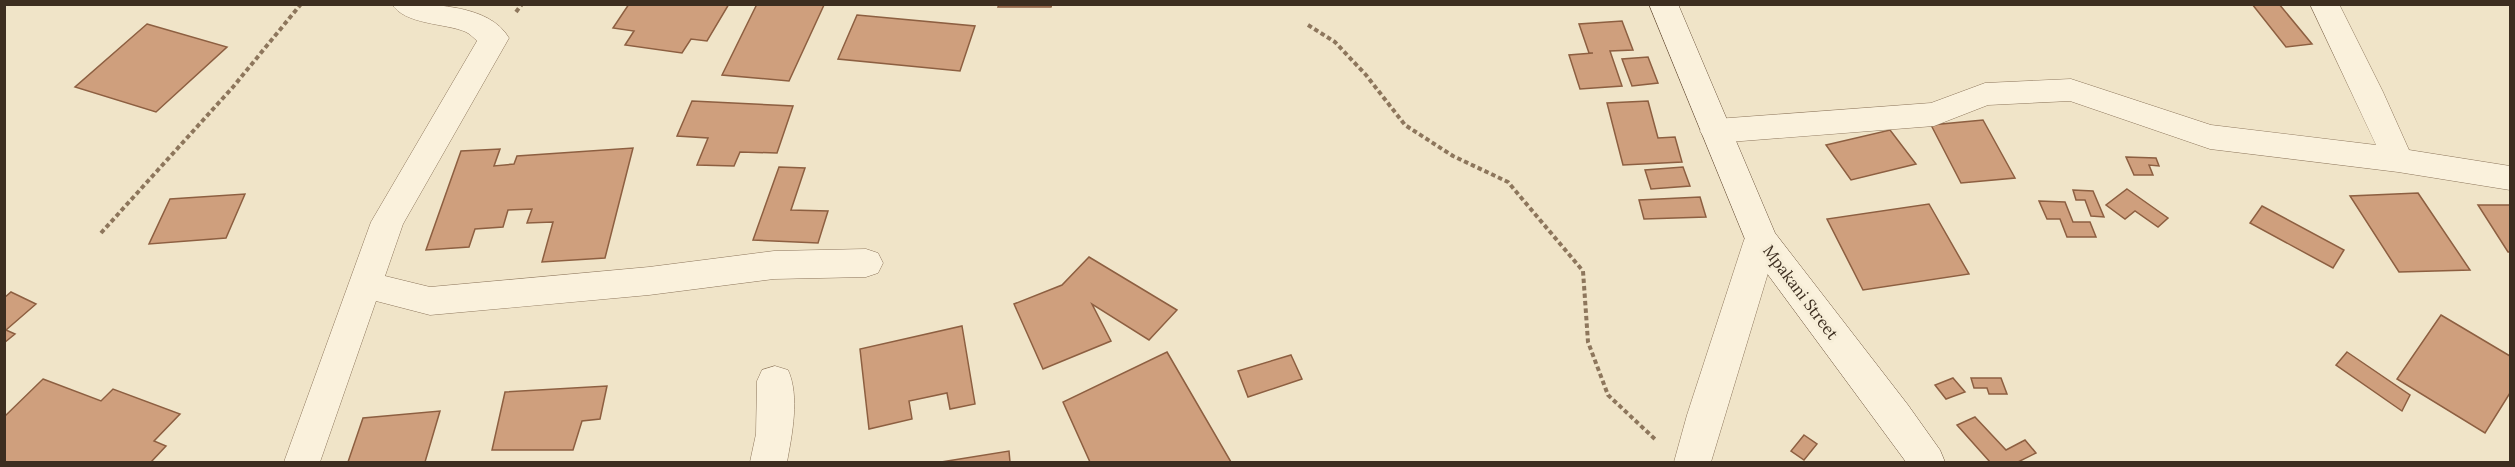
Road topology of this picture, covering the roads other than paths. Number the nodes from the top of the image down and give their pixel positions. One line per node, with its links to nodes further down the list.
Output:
1 (406, 4): 9 (street)
2 (1663, 4): 4 (street, Mpakani Street)
3 (2324, 4): 5 (street)
4 (1716, 130): 5 (street); 7 (street, Mpakani Street)
5 (2398, 160): 6 (street)
6 (2511, 178)
7 (1761, 240): 11 (street); 14 (street, Mpakani Street)
8 (866, 262): 9 (street)
9 (366, 285): 12 (street)
10 (775, 381): 13 (street)
11 (1678, 455)
12 (302, 462)
13 (768, 462)
14 (1927, 462)

